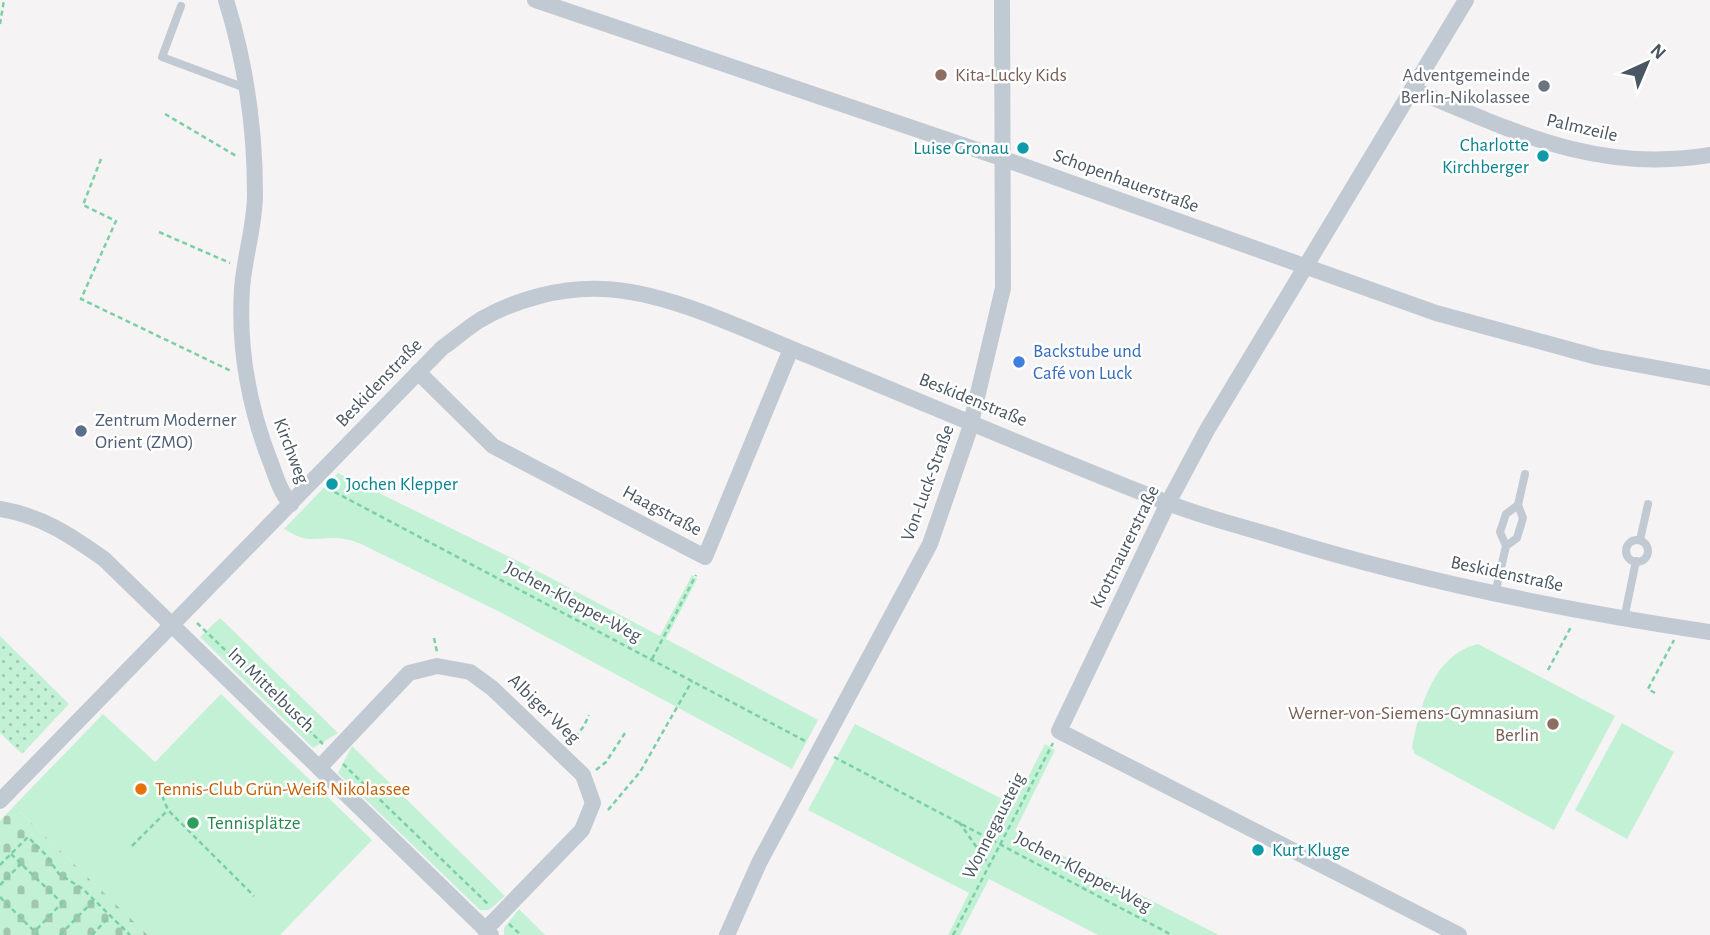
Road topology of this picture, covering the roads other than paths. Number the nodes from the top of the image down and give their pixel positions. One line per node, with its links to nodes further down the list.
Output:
1 (226, 0): 6 (street, Kirchweg)
2 (535, 0): 9 (street, Schopenhauerstraße)
3 (1002, 0): 9 (street, Von-Luck-Straße)
4 (1466, 0): 7 (street, Krottnaurerstraße)
5 (181, 6): 6 (lane)
6 (248, 89): 17 (street, Kirchweg)
7 (1412, 89): 8 (street, Palmzeile); 10 (street, Krottnaurerstraße)
8 (1710, 155)
9 (1004, 159): 10 (street, Schopenhauerstraße); 14 (street, Von-Luck-Straße)
10 (1304, 268): 13 (street, Schopenhauerstraße); 16 (street, Krottnaurerstraße)
11 (791, 349): 12 (street, Beskidenstraße); 12 (street, Haagstraße); 14 (street, Beskidenstraße)
12 (418, 373): 17 (street, Beskidenstraße)
13 (1710, 378)
14 (971, 422): 16 (street, Beskidenstraße); 31 (street, Von-Luck-Straße)
15 (1525, 474): 19 (lane)
16 (1168, 503): 24 (street, Beskidenstraße); 32 (street, Krottnaurerstraße)
17 (291, 504): 26 (street, Kirchweg)
18 (1648, 504): 21 (lane)
19 (1518, 505): 22 (lane); 22 (lane)
20 (0, 509): 26 (street, Im Mittelbusch)
21 (1640, 540): 23 (lane); 23 (lane)
22 (1506, 546): 24 (lane)
23 (1636, 561): 25 (lane)
24 (1495, 594): 25 (street, Beskidenstraße)
25 (1624, 619): 27 (street, Beskidenstraße)
26 (171, 625): 28 (street, Im Mittelbusch); 29 (street, Kirchweg)
27 (1710, 632)
28 (320, 767): 30 (street, Im Mittelbusch); 30 (street, Albiger Weg)
29 (0, 801)
30 (488, 932)
31 (727, 935)
32 (1459, 935)

